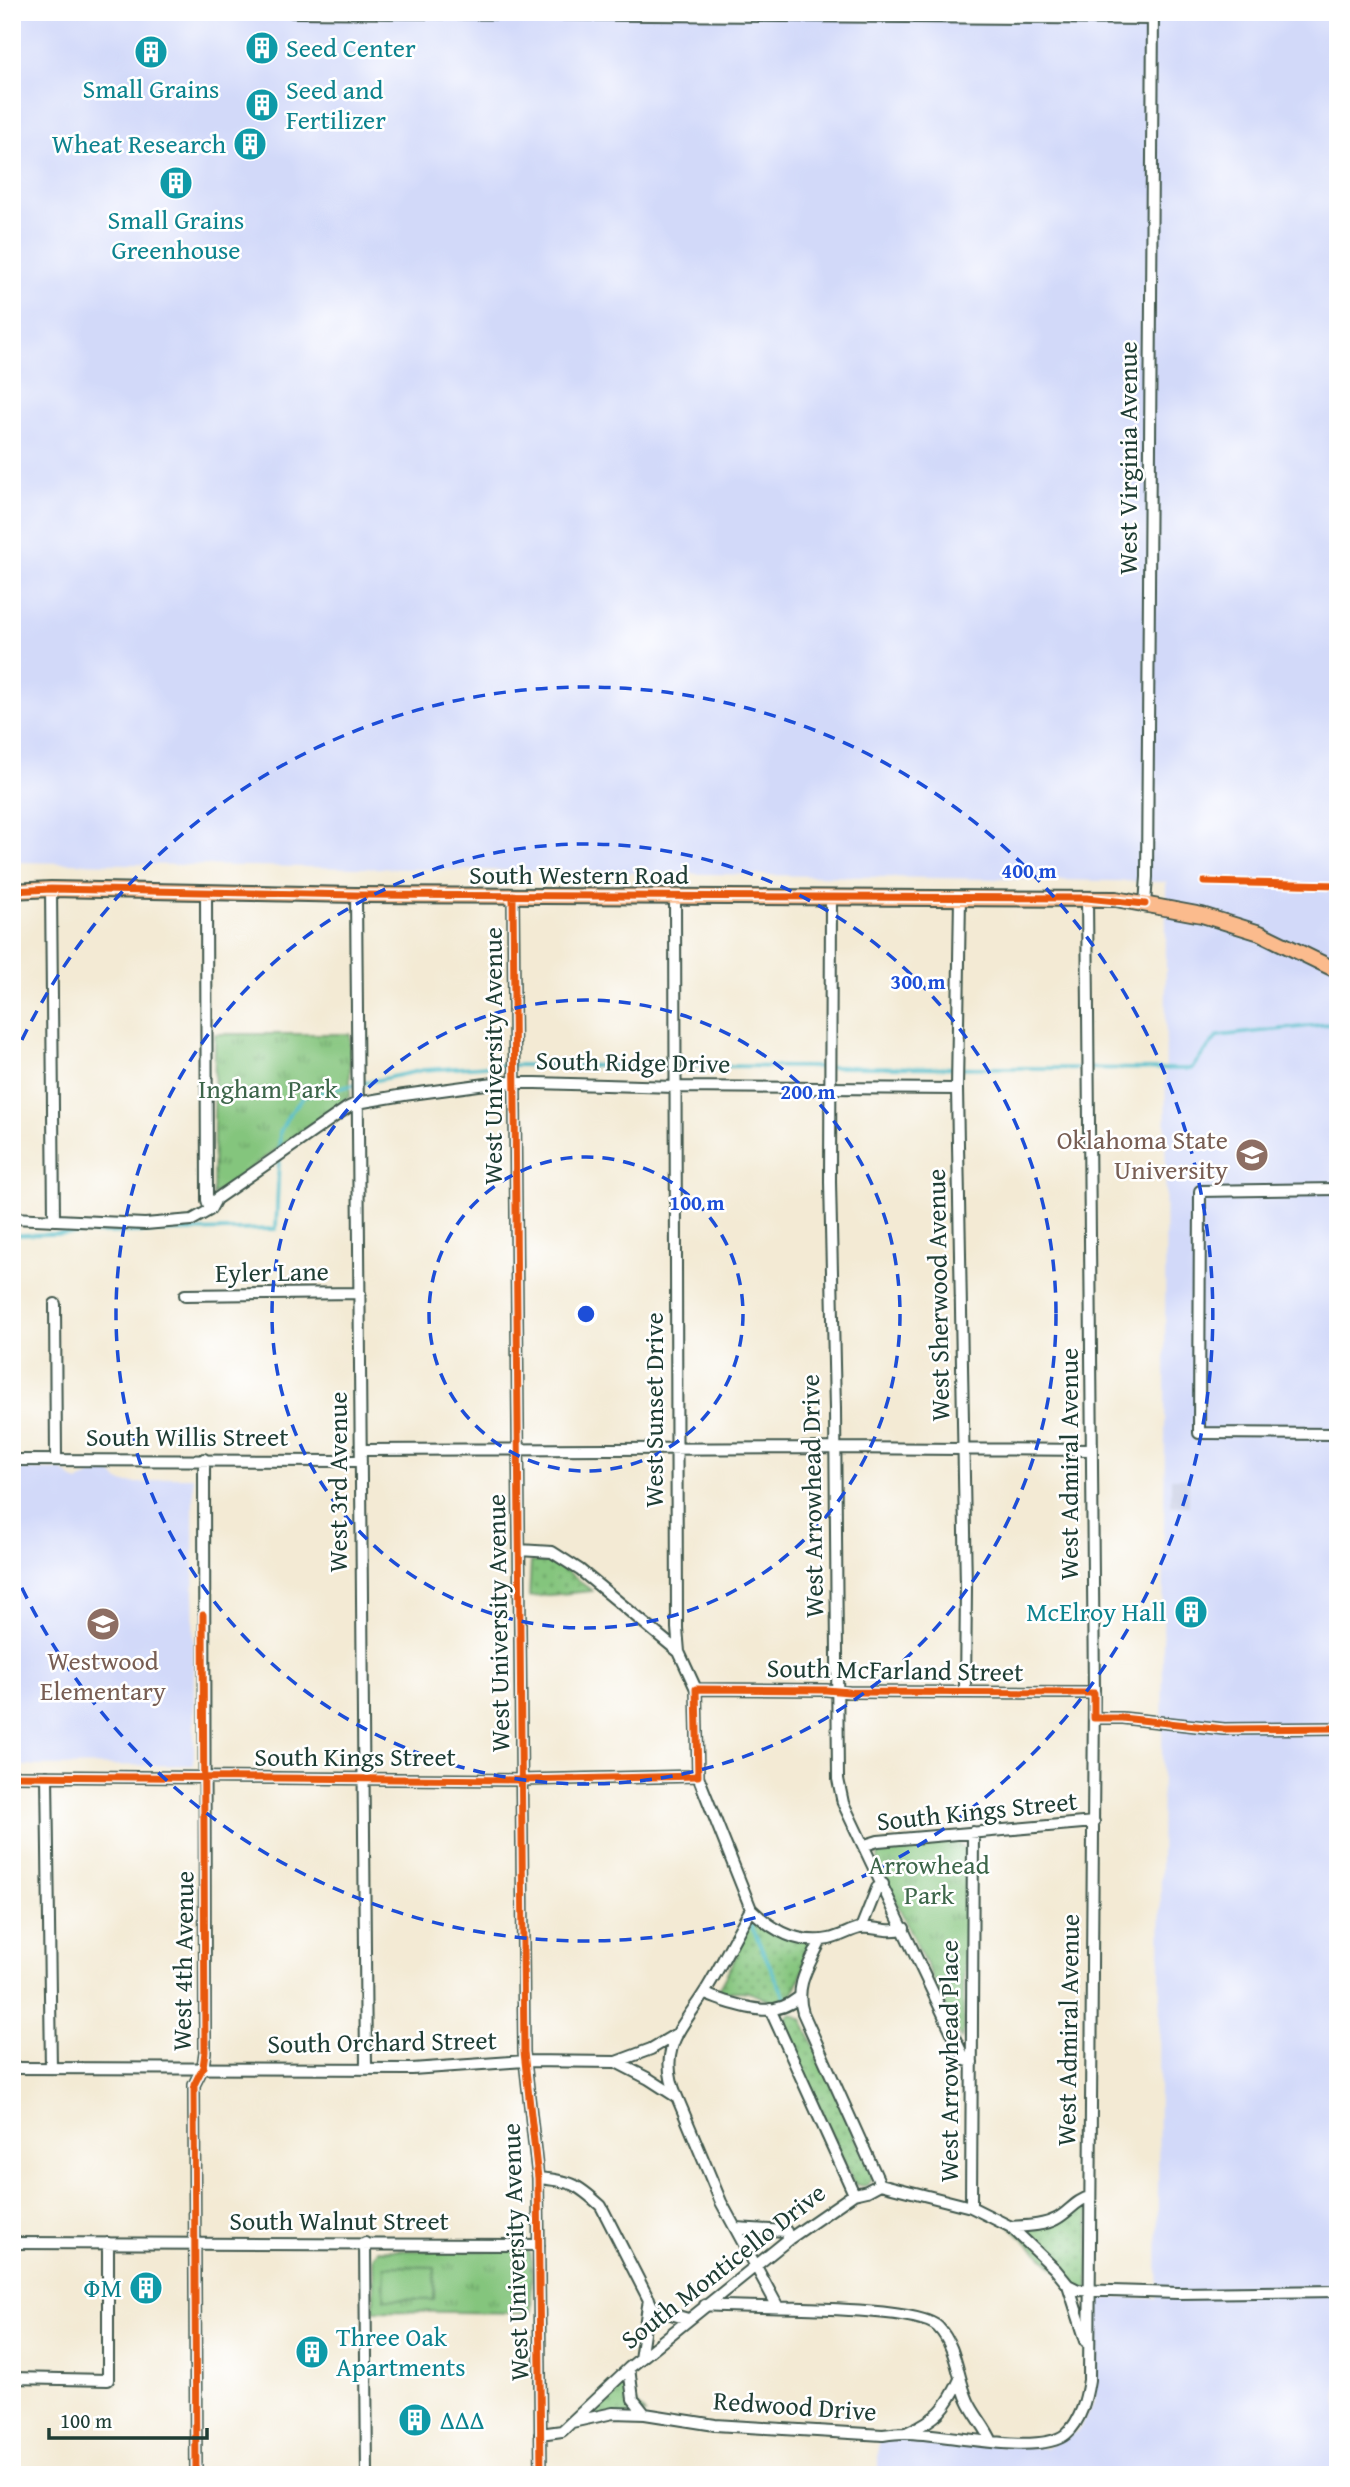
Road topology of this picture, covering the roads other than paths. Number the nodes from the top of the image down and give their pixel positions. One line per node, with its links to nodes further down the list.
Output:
1 (293, 12): 2 (street)
2 (1153, 16): 12 (street, West Virginia Avenue)
3 (51, 889): 4 (main road, South Western Road); 5 (main road, South Western Road); 22 (street)
4 (12, 891)
5 (206, 893): 6 (main road, South Western Road); 20 (street)
6 (356, 895): 7 (main road, South Western Road); 18 (street, West 3rd Avenue)
7 (513, 895): 8 (main road, South Western Road); 14 (street, West University Avenue)
8 (675, 896): 9 (main road, South Western Road); 15 (street, West Sunset Drive)
9 (831, 897): 10 (main road, South Western Road); 16 (street, West Arrowhead Drive)
10 (960, 897): 11 (main road, South Western Road); 17 (street, West Sherwood Avenue)
11 (1087, 898): 12 (main road, South Western Road); 31 (street, West Admiral Avenue)
12 (1145, 904): 13 (main road, South Western Road)
13 (1338, 971)
14 (514, 1077): 15 (street, South Ridge Drive); 18 (street, South Ridge Drive); 29 (street, West University Avenue)
15 (675, 1087): 16 (street, South Ridge Drive); 27 (street, West Sunset Drive)
16 (831, 1088): 17 (street, South Ridge Drive); 28 (street, West Arrowhead Drive)
17 (957, 1089): 30 (street, West Sherwood Avenue)
18 (357, 1103): 20 (street, South Ridge Drive); 23 (street, West 3rd Avenue)
19 (1338, 1189): 26 (street)
20 (210, 1210): 22 (street, South Ridge Drive)
21 (12, 1218): 22 (street, South Ridge Drive)
22 (54, 1218)
23 (360, 1293): 24 (street, Eyler Lane); 32 (street, West 3rd Avenue)
24 (185, 1295)
25 (55, 1304): 35 (street)
26 (1338, 1434)
27 (677, 1448): 28 (street, South Willis Street); 29 (street, South Willis Street); 37 (street, West Sunset Drive)
28 (835, 1448): 30 (street, South Willis Street); 39 (street, West Arrowhead Drive)
29 (518, 1450): 32 (street, South Willis Street); 36 (street, West University Avenue)
30 (964, 1450): 31 (street, South Willis Street); 40 (street, West Sherwood Avenue)
31 (1092, 1450): 41 (street, West Admiral Avenue)
32 (361, 1456): 33 (street, South Willis Street); 48 (street, West 3rd Avenue)
33 (204, 1459): 35 (street, South Willis Street); 47 (street, West 4th Avenue)
34 (12, 1460): 35 (street, South Willis Street)
35 (56, 1460)
36 (519, 1550): 37 (street); 49 (street, West University Avenue)
37 (679, 1652): 38 (street, West Sunset Drive)
38 (696, 1689): 39 (street, South McFarland Street); 46 (street, West Sunset Drive)
39 (837, 1691): 40 (street, South McFarland Street); 52 (street, West Arrowhead Drive)
40 (965, 1692): 41 (street, South McFarland Street)
41 (1094, 1693): 42 (street, West Admiral Avenue)
42 (1094, 1718): 43 (street); 50 (street, West Admiral Avenue)
43 (1338, 1728)
44 (12, 1776): 45 (street, South Kings Street)
45 (47, 1776): 47 (street, South Kings Street); 67 (street)
46 (698, 1776): 49 (street, South Kings Street); 54 (street, West Sunset Drive)
47 (206, 1777): 48 (street, South Kings Street); 65 (street, West 4th Avenue)
48 (363, 1778): 49 (street, South Kings Street); 68 (street, West 3rd Avenue)
49 (521, 1780): 62 (street, West University Avenue)
50 (1094, 1822): 51 (street, South Kings Street); 73 (street, West Admiral Avenue)
51 (973, 1832): 52 (street, South Kings Street); 64 (street, West Arrowhead Place)
52 (865, 1845): 53 (street, West Arrowhead Drive)
53 (883, 1884): 55 (street); 56 (street, West Arrowhead Drive)
54 (751, 1909): 57 (street); 58 (street)
55 (861, 1928): 56 (street); 57 (street)
56 (904, 1928): 64 (street, West Arrowhead Drive)
57 (821, 1940): 59 (street)
58 (704, 1993): 60 (street); 61 (street)
59 (798, 1998): 60 (street); 71 (street)
60 (770, 2009): 72 (street)
61 (678, 2033): 63 (street); 69 (street)
62 (525, 2061): 63 (street, South Orchard Street); 68 (street, South Orchard Street); 70 (street, West University Avenue)
63 (616, 2062): 69 (street, South Orchard Street)
64 (972, 2062): 74 (street, West Arrowhead Place)
65 (203, 2067): 67 (street, South Orchard Street); 68 (street, South Orchard Street); 80 (street, West 4th Avenue)
66 (12, 2068): 67 (street, South Orchard Street)
67 (51, 2068)
68 (366, 2068)
69 (677, 2097): 76 (street)
70 (538, 2178): 82 (street, West University Avenue); 87 (street)
71 (880, 2184): 72 (street, South Monticello Drive); 74 (street)
72 (853, 2194): 77 (street, South Monticello Drive)
73 (1089, 2197): 75 (street); 85 (street, West Admiral Avenue)
74 (971, 2207): 75 (street)
75 (1011, 2227): 84 (street)
76 (736, 2228): 77 (street); 83 (street)
77 (789, 2239): 83 (street, South Monticello Drive)
78 (12, 2243): 79 (street, South Walnut Street)
79 (108, 2243): 80 (street, South Walnut Street); 94 (street)
80 (195, 2243): 81 (street, South Walnut Street); 101 (street, West 4th Avenue)
81 (365, 2243): 82 (street, South Walnut Street); 102 (street)
82 (539, 2245): 99 (street, West University Avenue)
83 (756, 2265): 88 (street, South Monticello Drive); 89 (street)
84 (1068, 2285): 85 (street); 91 (street)
85 (1090, 2291): 86 (street); 91 (street)
86 (1338, 2291)
87 (649, 2299): 90 (street); 92 (street)
88 (705, 2305): 89 (street); 90 (street, South Monticello Drive)
89 (778, 2307): 95 (street)
90 (688, 2319): 92 (street, South Monticello Drive)
91 (1089, 2350): 100 (street, Redwood Drive)
92 (640, 2359): 93 (street, South Monticello Drive)
93 (629, 2368): 96 (street); 97 (street, South Monticello Drive)
94 (12, 2378)
95 (960, 2379): 98 (street); 100 (street)
96 (645, 2414): 97 (street, Redwood Drive); 98 (street, Redwood Drive)
97 (572, 2422): 99 (street, South Monticello Drive)
98 (905, 2433): 100 (street, Redwood Drive)
99 (540, 2434): 103 (street, West University Avenue)
100 (992, 2442)
101 (196, 2475)
102 (367, 2475)
103 (541, 2475)

